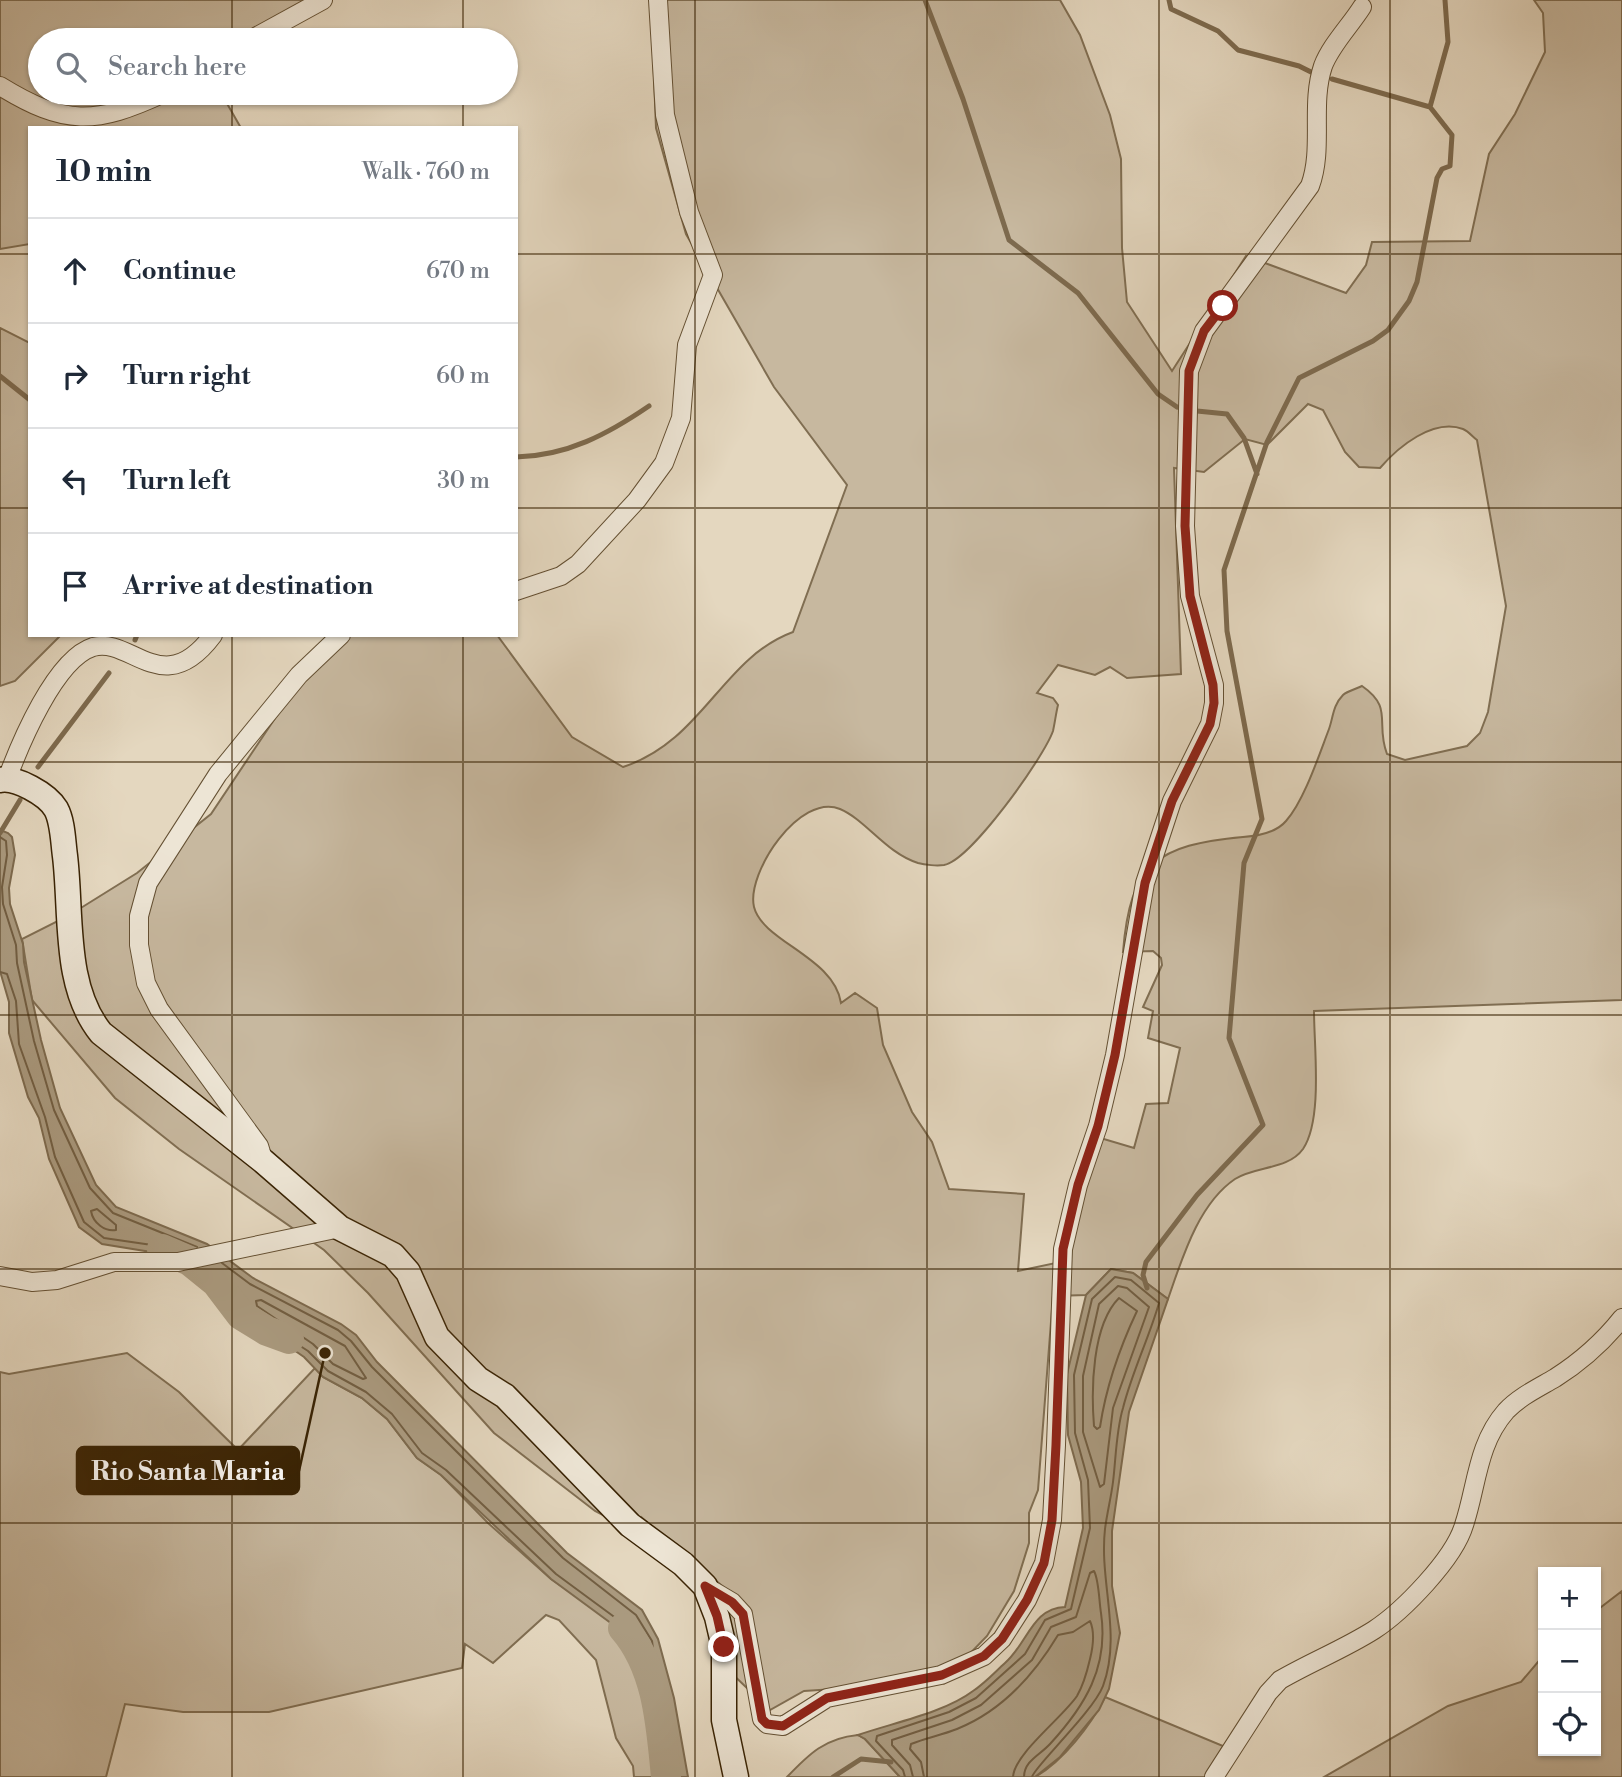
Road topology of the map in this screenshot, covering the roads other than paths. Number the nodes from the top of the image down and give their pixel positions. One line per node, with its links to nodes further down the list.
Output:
1 (323, 0): 4 (street)
2 (658, 0): 9 (street)
3 (1362, 6): 17 (street)
4 (272, 28)
5 (0, 86): 6 (street)
6 (28, 104)
7 (30, 105): 8 (street)
8 (136, 105)
9 (518, 590)
10 (212, 637): 12 (street)
11 (339, 637): 13 (street)
12 (3, 780): 13 (street)
13 (263, 1161): 14 (street)
14 (340, 1228): 15 (street); 17 (street)
15 (0, 1276)
16 (1622, 1318): 19 (street)
17 (705, 1586): 18 (street)
18 (736, 1777)
19 (1214, 1777)

